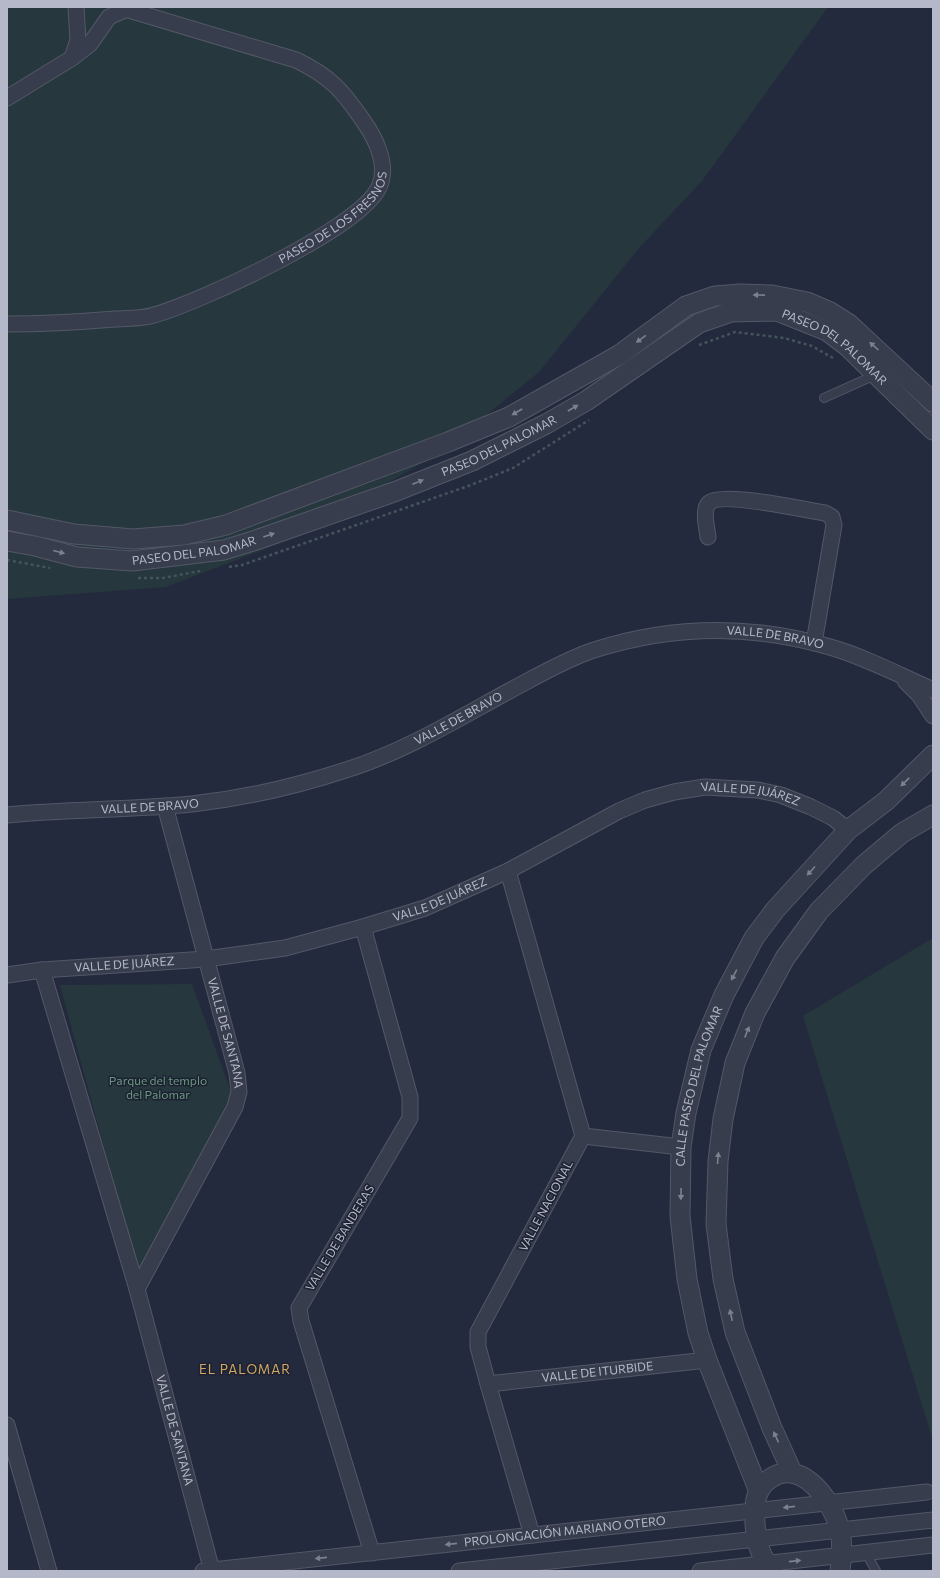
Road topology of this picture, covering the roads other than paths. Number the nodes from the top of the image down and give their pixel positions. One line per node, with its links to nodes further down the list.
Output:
1 (76, 7): 3 (street)
2 (123, 8): 3 (street); 5 (street, PASEO DE LOS FRESNOS)
3 (72, 58): 4 (street)
4 (7, 98)
5 (7, 324)
6 (619, 355): 7 (street, PASEO DEL PALOMAR, one-way to 6); 8 (street); 13 (street, PASEO DEL PALOMAR, one-way to 13)
7 (891, 362): 9 (lane); 11 (street, PASEO DEL PALOMAR)
8 (631, 370): 9 (street, PASEO DEL PALOMAR); 14 (street, PASEO DEL PALOMAR, one-way to 8)
9 (877, 374): 10 (lane); 12 (street, PASEO DEL PALOMAR)
10 (824, 398)
11 (933, 402)
12 (933, 430)
13 (382, 466): 14 (street); 16 (street, PASEO DEL PALOMAR)
14 (394, 492): 19 (street, PASEO DEL PALOMAR, one-way to 14)
15 (7, 520): 16 (street, PASEO DEL PALOMAR)
16 (39, 527): 19 (street)
17 (708, 537): 20 (street)
18 (7, 541): 19 (street, PASEO DEL PALOMAR)
19 (35, 546)
20 (814, 643): 21 (street, VALLE DE BRAVO); 25 (street, VALLE DE BRAVO)
21 (899, 675): 22 (street, VALLE DE BRAVO); 23 (street, VALLE DE BRAVO)
22 (933, 690)
23 (933, 716)
24 (933, 755): 28 (street, CALLE PASEO DEL PALOMAR, one-way to 28)
25 (165, 806): 26 (street, VALLE DE BRAVO); 31 (street, VALLE DE SANTANA)
26 (7, 815)
27 (933, 815): 40 (street, one-way to 27)
28 (848, 830): 29 (street, VALLE DE JUÁREZ); 35 (street, CALLE PASEO DEL PALOMAR, one-way to 35)
29 (508, 871): 30 (street, VALLE DE JUÁREZ); 34 (street)
30 (363, 927): 31 (street, VALLE DE JUÁREZ); 50 (street, VALLE DE BANDERAS)
31 (206, 959): 32 (street, VALLE DE JUÁREZ); 36 (street, VALLE DE SANTANA)
32 (42, 970): 33 (street, VALLE DE JUÁREZ); 36 (street, VALLE DE SANTANA)
33 (7, 975)
34 (583, 1136): 35 (street); 38 (street, VALLE NACIONAL)
35 (681, 1147): 37 (street, CALLE PASEO DEL PALOMAR, one-way to 37)
36 (136, 1289): 55 (street, VALLE DE SANTANA)
37 (707, 1360): 38 (street, VALLE DE ITURBIDE); 41 (street, CALLE PASEO DEL PALOMAR)
38 (488, 1384): 47 (street, VALLE NACIONAL)
39 (7, 1425): 54 (street)
40 (792, 1472): 41 (street); 43 (street)
41 (758, 1489): 44 (street)
42 (927, 1492): 43 (street, PROLONGACIÓN MARIANO OTERO)
43 (827, 1503): 44 (street, PROLONGACIÓN MARIANO OTERO, one-way to 44); 46 (street)
44 (754, 1511): 47 (street, PROLONGACIÓN MARIANO OTERO); 48 (street)
45 (933, 1520): 46 (street)
46 (840, 1530): 48 (street); 52 (street)
47 (532, 1535): 50 (street, PROLONGACIÓN MARIANO OTERO, one-way to 50)
48 (756, 1539): 53 (street); 56 (street)
49 (933, 1545): 51 (street)
50 (372, 1553): 55 (street, PROLONGACIÓN MARIANO OTERO, one-way to 55)
51 (866, 1553): 52 (street); 58 (lane)
52 (841, 1563): 53 (street, one-way to 52)
53 (770, 1567): 57 (street)
54 (49, 1571)
55 (209, 1571)
56 (459, 1571)
57 (700, 1571)
58 (876, 1571)

